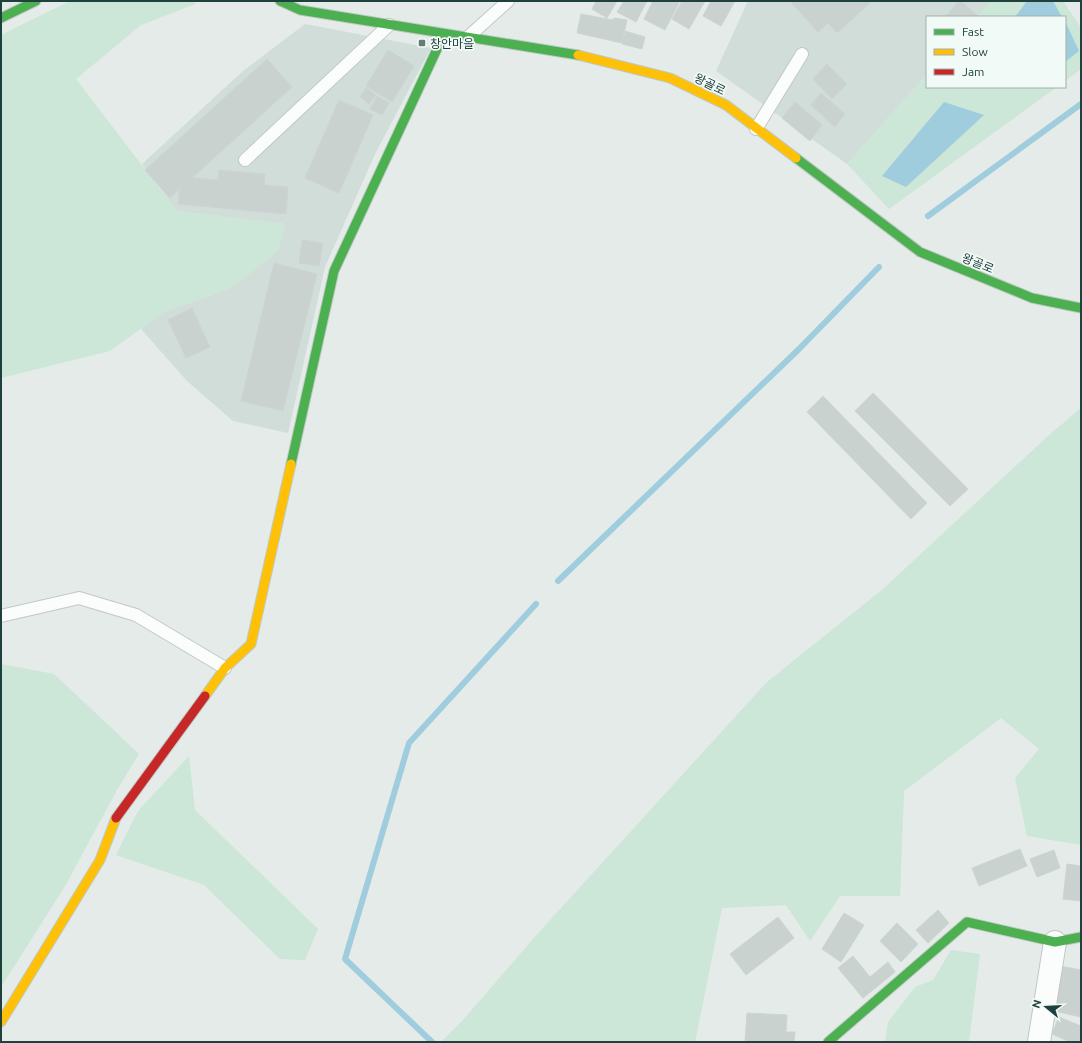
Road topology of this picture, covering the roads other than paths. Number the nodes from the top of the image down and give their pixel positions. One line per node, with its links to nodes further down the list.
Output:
1 (36, 1): 4 (main road)
2 (280, 1): 5 (main road, 왕골로)
3 (508, 1): 7 (lane)
4 (1, 18)
5 (389, 25): 6 (main road, 왕골로); 10 (lane)
6 (444, 34): 7 (main road, 왕골로); 13 (main road)
7 (468, 37): 9 (main road, 왕골로)
8 (802, 54): 9 (lane)
9 (756, 128): 11 (main road, 왕골로)
10 (245, 160)
11 (1081, 308)
12 (1, 616): 13 (lane)
13 (226, 668): 16 (main road)
14 (1081, 937): 15 (main road)
15 (1055, 942): 17 (main road); 18 (street)
16 (1, 1022)
17 (828, 1042)
18 (1039, 1042)

